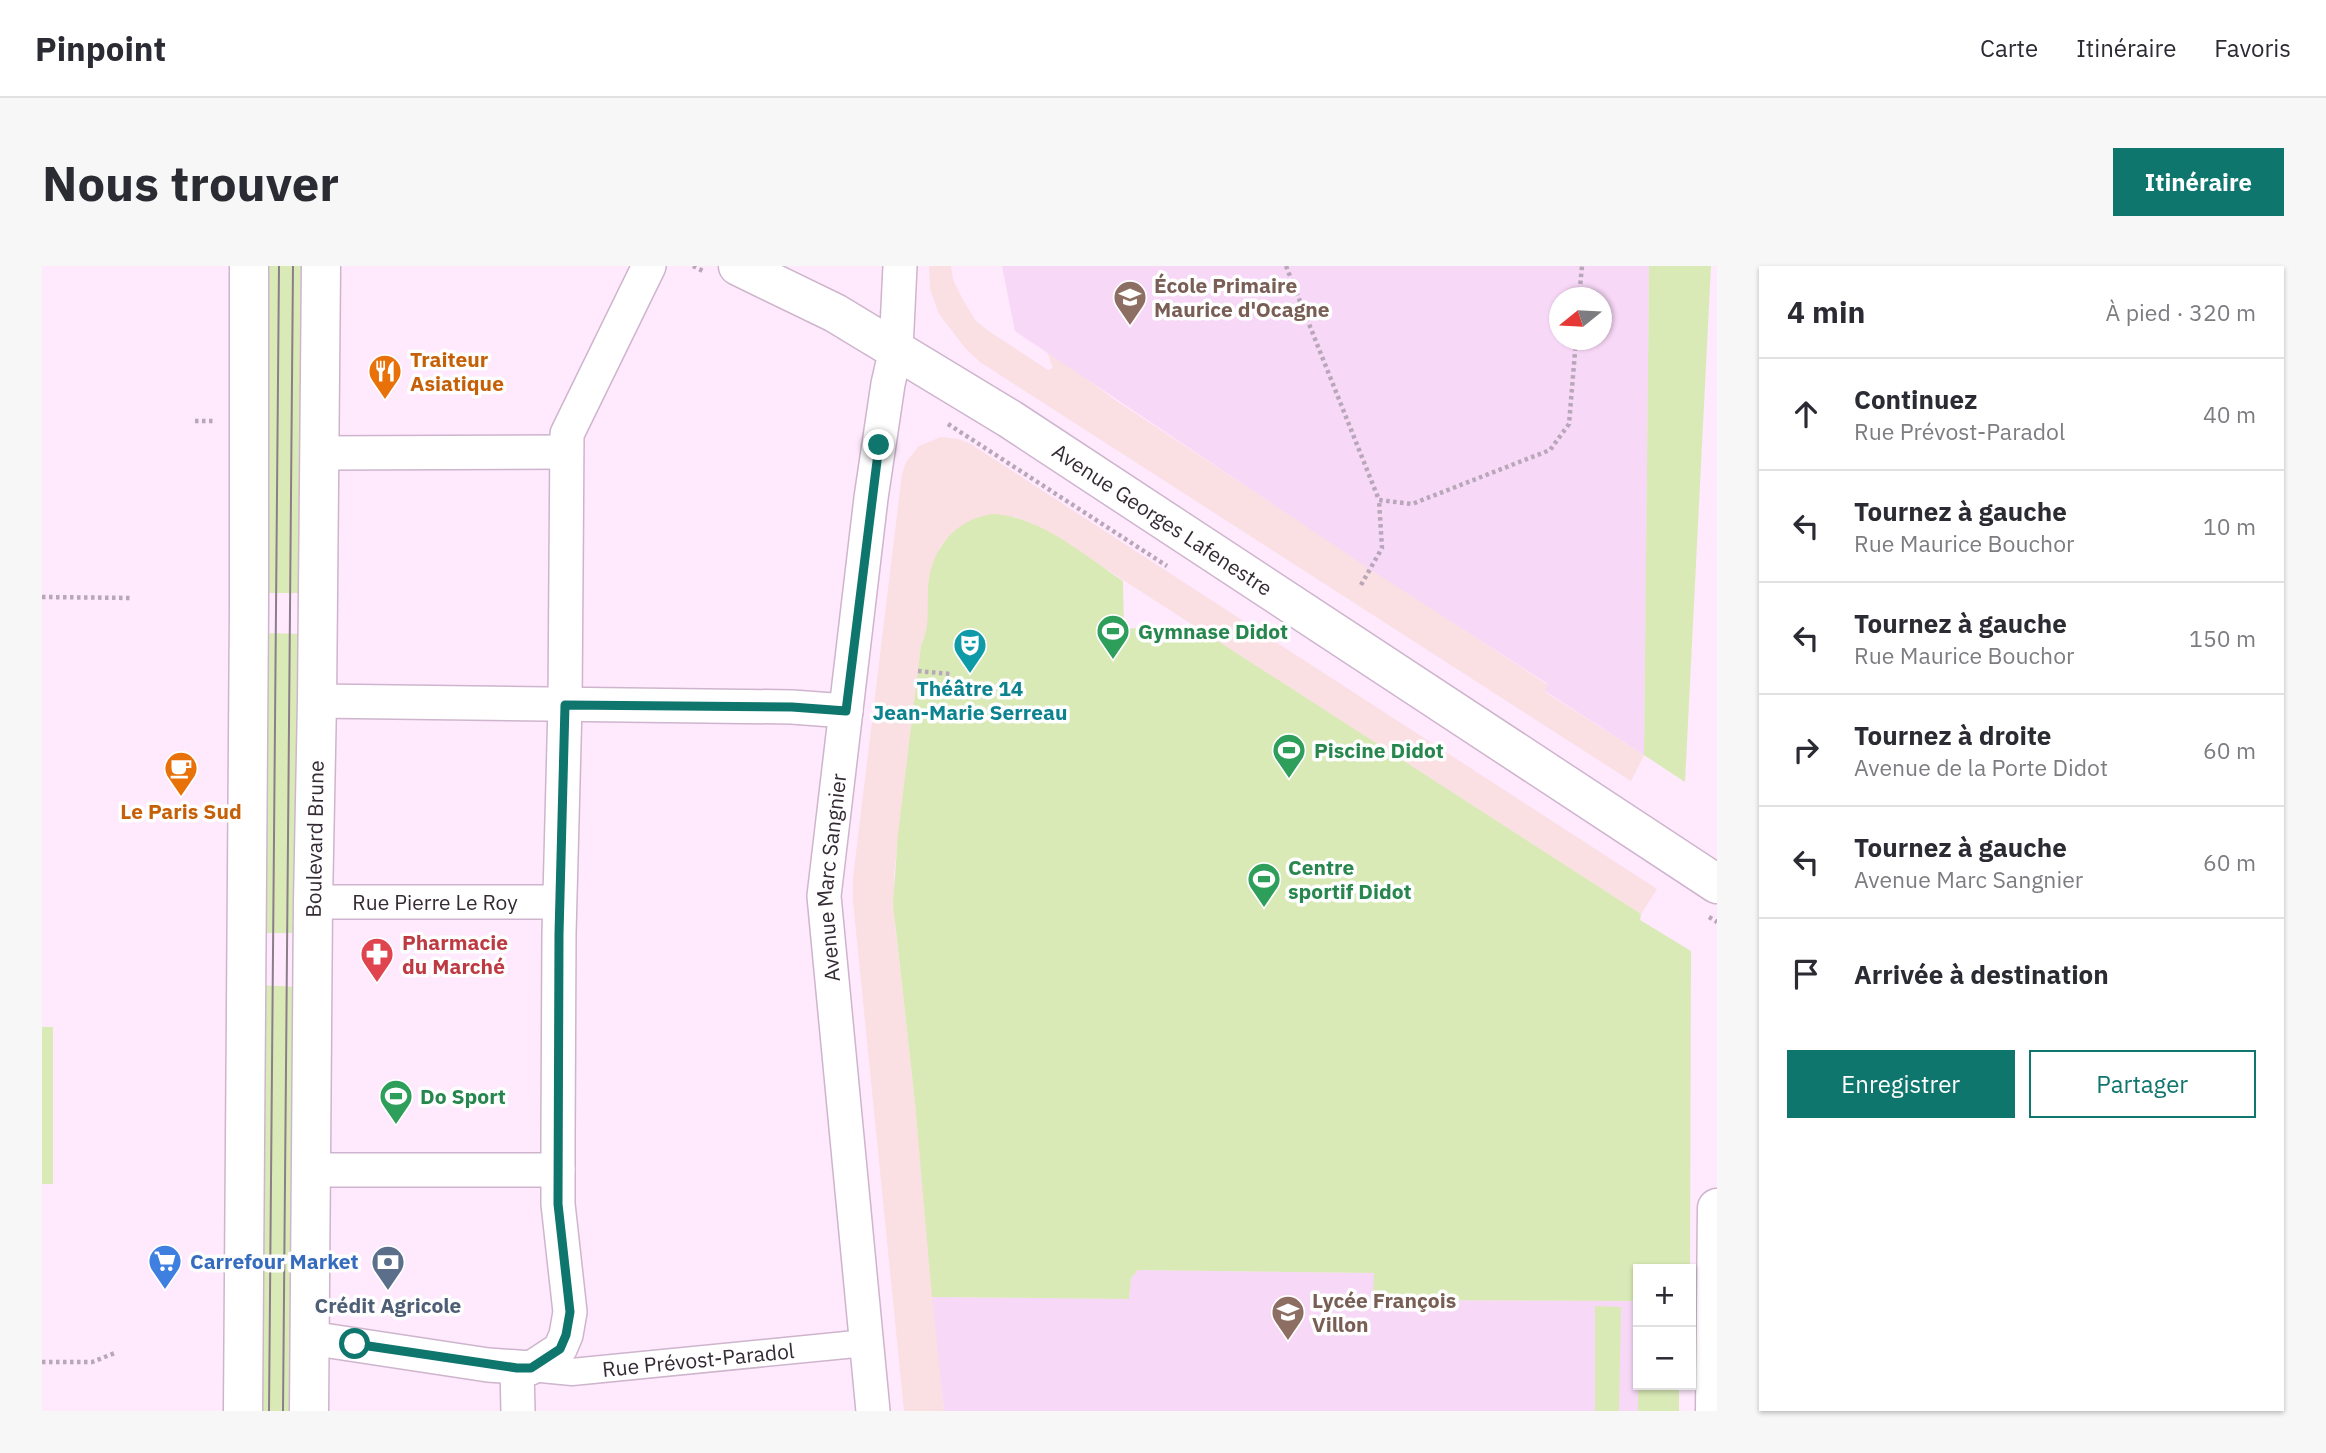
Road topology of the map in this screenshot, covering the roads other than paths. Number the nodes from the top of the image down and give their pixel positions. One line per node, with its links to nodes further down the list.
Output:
1 (249, 266): 21 (main road)
2 (321, 266): 8 (main road, Boulevard Brune)
3 (649, 266): 7 (street)
4 (738, 266): 6 (main road, Avenue Georges Lafenestre)
5 (900, 266): 6 (street, Avenue Marc Sangnier)
6 (896, 349): 11 (street, Avenue Marc Sangnier); 12 (main road, Avenue Georges Lafenestre)
7 (566, 452): 8 (street); 10 (street)
8 (320, 453): 9 (main road, Boulevard Brune)
9 (317, 701): 10 (street); 13 (main road, Boulevard Brune)
10 (565, 705): 11 (street); 14 (street)
11 (846, 711): 19 (street, Avenue Marc Sangnier)
12 (1717, 884)
13 (313, 902): 14 (street, Rue Pierre Le Roy); 15 (main road, Boulevard Brune)
14 (559, 902): 16 (street)
15 (312, 1170): 16 (street); 18 (main road, Boulevard Brune)
16 (558, 1170): 20 (street)
17 (1717, 1208): 25 (main road)
18 (310, 1338): 20 (street, Rue Prévost-Paradol); 22 (main road, Boulevard Brune)
19 (866, 1343): 20 (street, Rue Prévost-Paradol); 24 (street, Avenue Marc Sangnier)
20 (524, 1368): 23 (street)
21 (243, 1411)
22 (309, 1411)
23 (518, 1411)
24 (873, 1411)
25 (1715, 1411)

